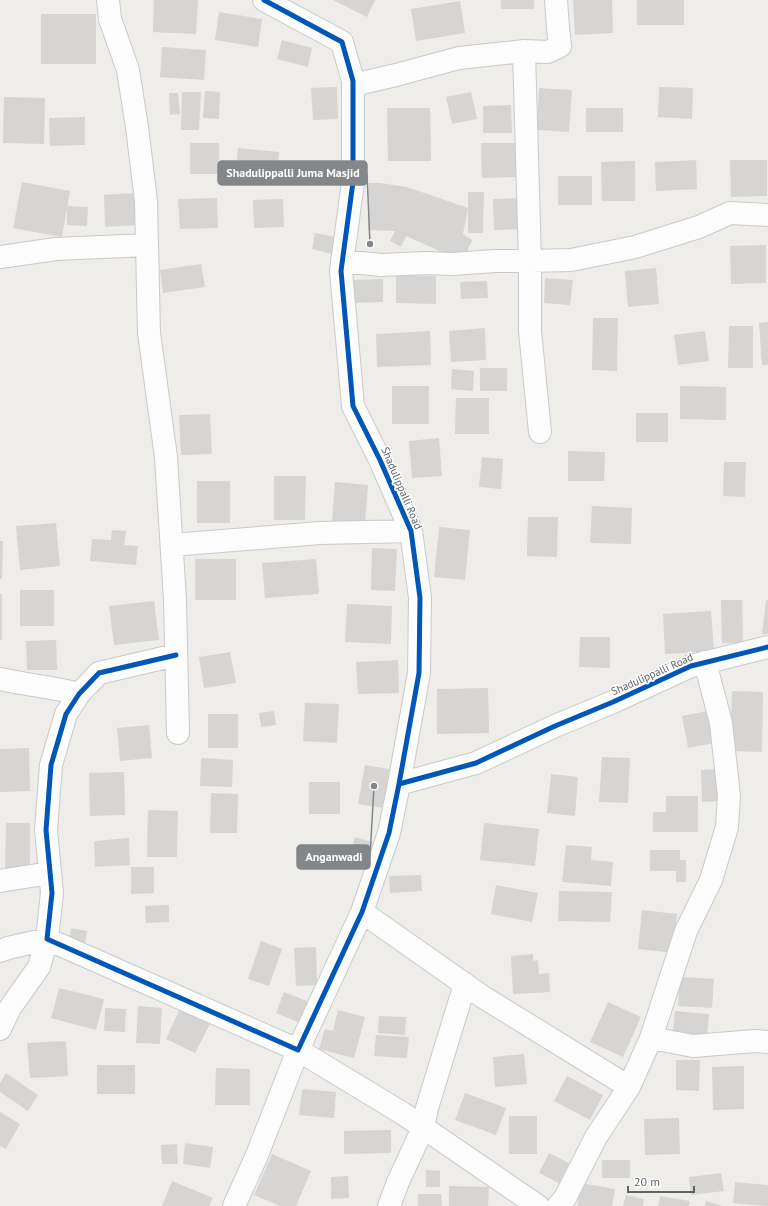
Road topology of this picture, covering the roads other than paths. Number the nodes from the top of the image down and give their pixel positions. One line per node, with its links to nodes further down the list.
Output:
1 (108, 0): 8 (street)
2 (264, 0): 4 (street, Shadulippalli Road)
3 (556, 0): 5 (street)
4 (297, 8): 6 (street, Shadulippalli Road)
5 (524, 51): 6 (street); 11 (street)
6 (354, 85): 10 (street, Shadulippalli Road)
7 (768, 215): 11 (street)
8 (146, 245): 9 (street); 14 (street)
9 (0, 257)
10 (342, 261): 11 (street); 13 (street, Shadulippalli Road)
11 (530, 261): 12 (street)
12 (540, 432)
13 (411, 531): 14 (street); 21 (street, Shadulippalli Road)
14 (172, 545): 16 (street)
15 (768, 647): 17 (street, Shadulippalli Road)
16 (176, 654): 19 (street); 20 (street)
17 (705, 662): 21 (street, Shadulippalli Road); 29 (street)
18 (0, 679): 19 (street)
19 (78, 694): 22 (street)
20 (178, 734)
21 (399, 784): 24 (street)
22 (50, 873): 23 (street); 25 (street)
23 (0, 881)
24 (362, 912): 27 (street); 31 (street)
25 (46, 939): 26 (street); 28 (street); 31 (street)
26 (0, 951)
27 (465, 984): 32 (street); 33 (street)
28 (0, 1028)
29 (650, 1038): 30 (street); 32 (street)
30 (768, 1042)
31 (298, 1050): 33 (street); 34 (street)
32 (629, 1087): 37 (street)
33 (423, 1128): 35 (street); 36 (street)
34 (234, 1206)
35 (389, 1206)
36 (538, 1206)
37 (558, 1206)

